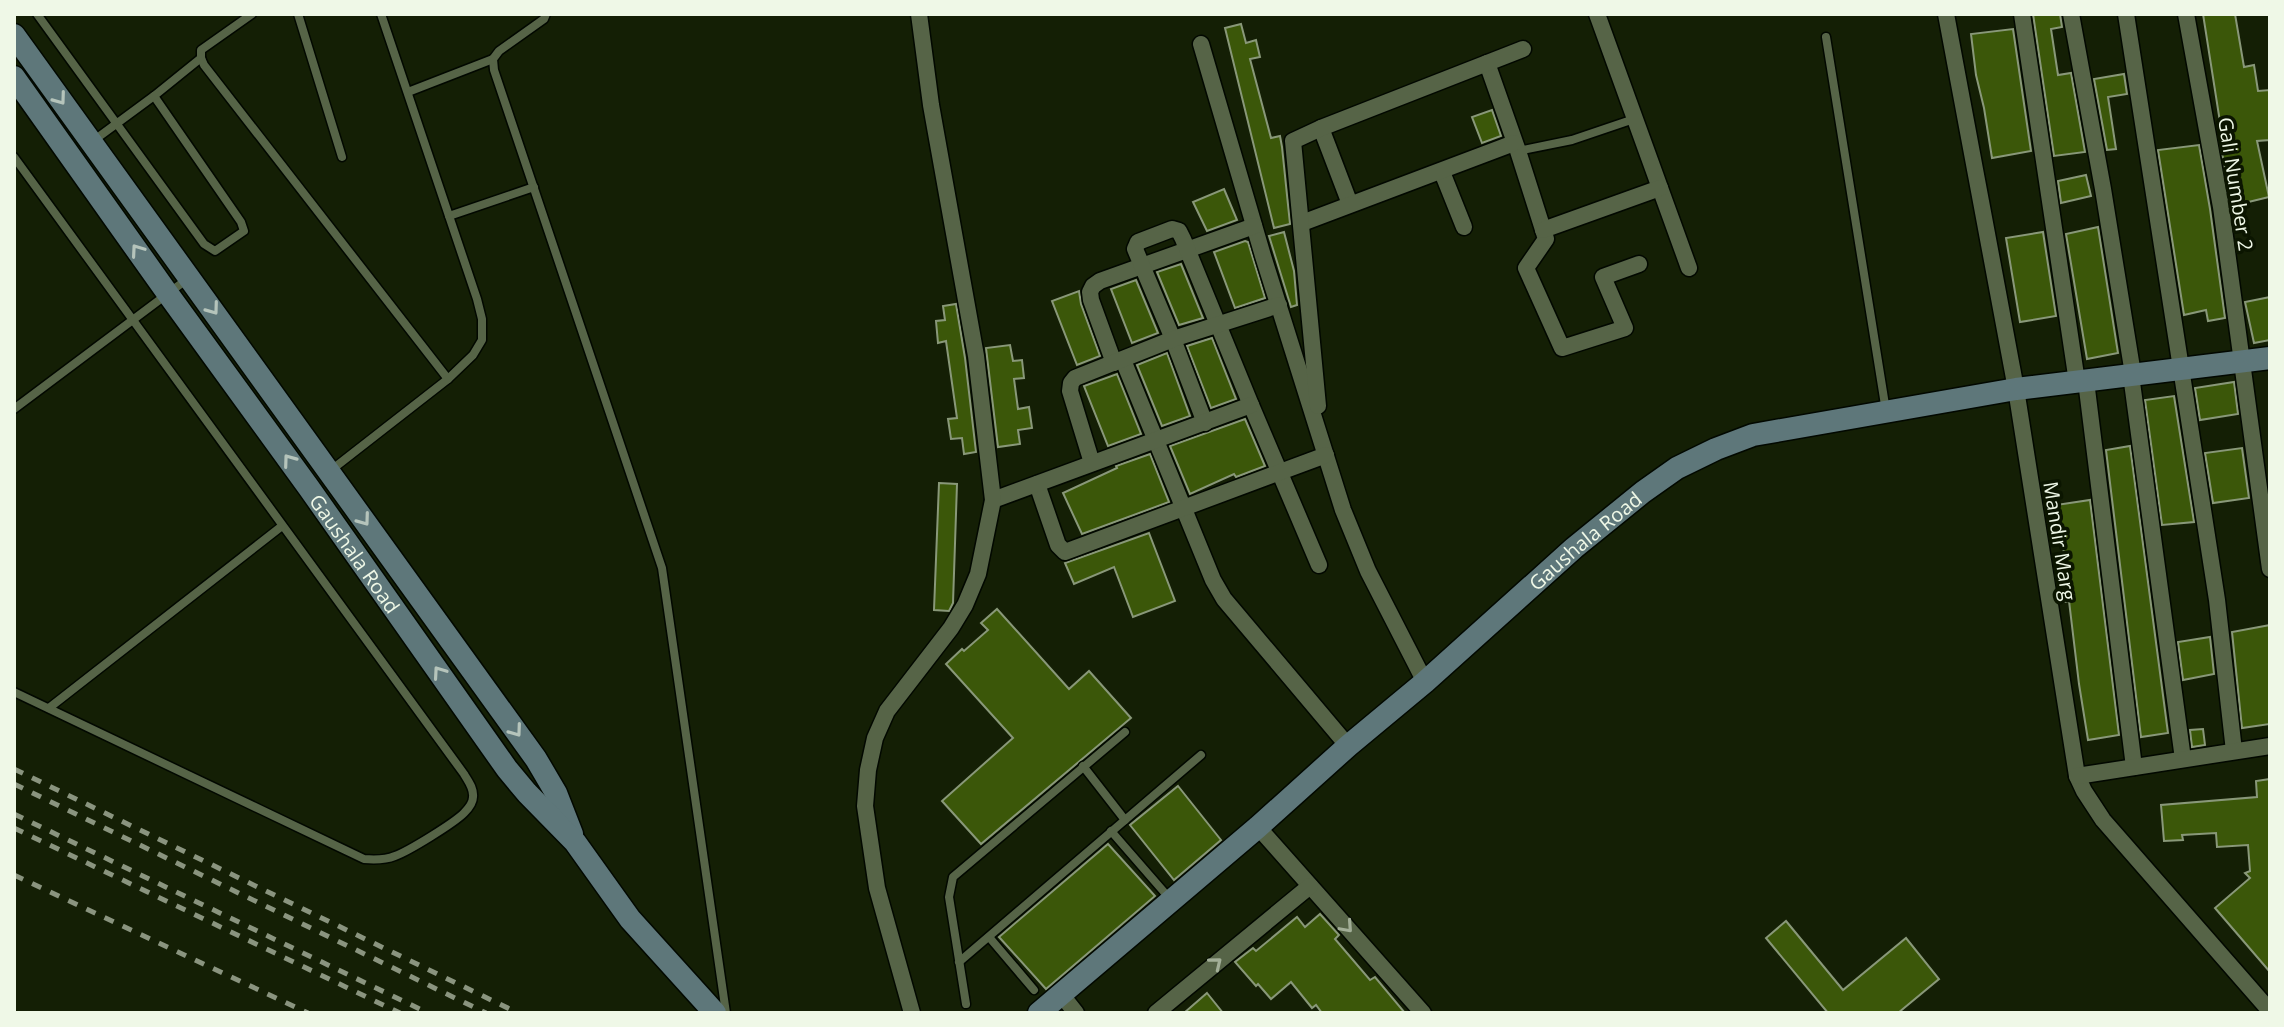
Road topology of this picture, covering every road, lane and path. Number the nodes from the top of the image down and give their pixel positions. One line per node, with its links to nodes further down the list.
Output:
1 (37, 14): 25 (lane)
2 (252, 14): 17 (lane)
3 (298, 14): 30 (lane)
4 (381, 14): 22 (lane)
5 (546, 14): 18 (lane)
6 (919, 14): 69 (street)
7 (1597, 14): 24 (street)
8 (1946, 14): 57 (street, Mandir Marg)
9 (2022, 14): 56 (street)
10 (2071, 14): 54 (street)
11 (2126, 14): 53 (street)
12 (2186, 14): 51 (street, Gali Number 2)
13 (14, 35): 20 (street)
14 (1826, 37): 60 (lane)
15 (1201, 44): 37 (street)
16 (1523, 49): 19 (street)
17 (201, 58): 23 (lane); 55 (lane)
18 (493, 59): 22 (lane); 32 (lane)
19 (1487, 63): 26 (street); 28 (street)
20 (41, 73): 21 (lane); 27 (street, one-way to 27)
21 (17, 86): 45 (street, Gaushala Road, one-way to 21)
22 (408, 92): 35 (lane)
23 (154, 96): 25 (lane); 25 (lane)
24 (1635, 118): 28 (lane); 33 (street)
25 (116, 123): 27 (lane)
26 (1321, 128): 34 (street); 36 (street)
27 (92, 142): 44 (street)
28 (1516, 147): 31 (street); 39 (street)
29 (14, 157): 47 (lane)
30 (342, 157)
31 (1442, 172): 34 (street); 38 (street)
32 (534, 187): 35 (lane); 99 (lane)
33 (1660, 188): 39 (street); 43 (street)
34 (1350, 204): 36 (street)
35 (449, 216): 55 (lane)
36 (1302, 223): 62 (street)
37 (1254, 226): 40 (street); 46 (street)
38 (1464, 227)
39 (1543, 230): 41 (street)
40 (1188, 250): 42 (street); 42 (street); 48 (street)
41 (1639, 264)
42 (1140, 265): 49 (street); 52 (street)
43 (1689, 268)
44 (190, 277): 45 (lane); 66 (street, one-way to 66)
45 (168, 294): 47 (lane); 89 (street, Gaushala Road, one-way to 45)
46 (1279, 305): 48 (street); 62 (street)
47 (131, 321): 59 (lane); 71 (lane)
48 (1219, 324): 49 (street); 58 (street)
49 (1173, 339): 52 (street); 61 (street)
50 (2270, 358): 51 (street, Gaushala Road)
51 (2242, 361): 53 (street, Gaushala Road); 73 (street, Gali Number 2)
52 (1118, 362): 63 (street); 65 (street)
53 (2182, 369): 54 (street, Gaushala Road); 80 (street)
54 (2132, 374): 56 (street, Gaushala Road); 82 (street)
55 (448, 379): 66 (lane)
56 (2082, 381): 57 (street, Gaushala Road); 84 (street)
57 (2016, 389): 60 (street, Gaushala Road); 85 (street, Mandir Marg)
58 (1251, 405): 61 (street); 67 (street)
59 (14, 409)
60 (1886, 411): 74 (street, Gaushala Road)
61 (1205, 423): 63 (street)
62 (1320, 436): 64 (street)
63 (1155, 442): 65 (street); 70 (street)
64 (1326, 455): 67 (street); 74 (street)
65 (1092, 463): 68 (street)
66 (329, 471): 89 (street, one-way to 89)
67 (1280, 473): 70 (street); 72 (street)
68 (1037, 484): 69 (street); 70 (street)
69 (993, 500): 100 (street)
70 (1183, 510): 78 (street)
71 (282, 526): 76 (lane); 76 (lane)
72 (1319, 565)
73 (2270, 569)
74 (1425, 682): 78 (street, Gaushala Road)
75 (14, 692): 76 (lane)
76 (49, 708)
77 (1125, 732): 83 (lane)
78 (1348, 746): 87 (street, Gaushala Road)
79 (2270, 746): 80 (street)
80 (2234, 751): 82 (street)
81 (1201, 755): 86 (lane)
82 (2183, 759): 84 (street)
83 (1083, 766): 86 (lane); 93 (lane)
84 (2134, 767): 85 (street)
85 (2077, 776): 97 (street, Mandir Marg)
86 (1125, 820): 88 (lane)
87 (1258, 827): 90 (street); 91 (street, Gaushala Road)
88 (1111, 831): 91 (lane); 92 (lane)
89 (575, 842): 98 (street, Gaushala Road)
90 (1310, 886): 103 (street, one-way to 90); 104 (street, one-way to 104)
91 (1171, 901): 95 (street, Gaushala Road)
92 (989, 937): 93 (lane); 94 (lane)
93 (959, 962): 96 (lane)
94 (1034, 990)
95 (1061, 994): 101 (street, Gaushala Road); 102 (street)
96 (966, 1004)
97 (2270, 1011)
98 (715, 1013)
99 (726, 1013)
100 (912, 1013)
101 (1039, 1013)
102 (1076, 1013)
103 (1156, 1013)
104 (1423, 1013)

